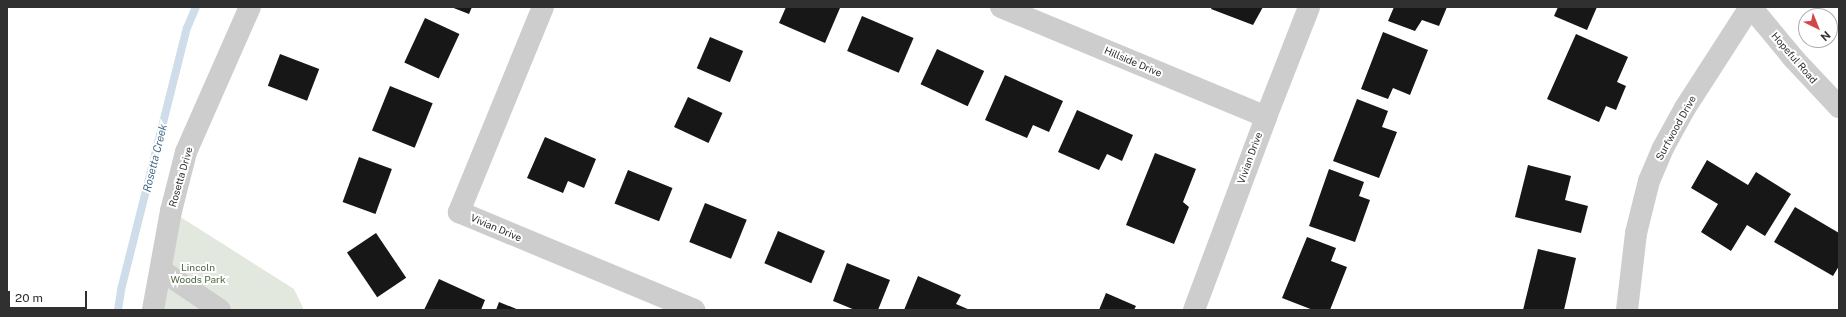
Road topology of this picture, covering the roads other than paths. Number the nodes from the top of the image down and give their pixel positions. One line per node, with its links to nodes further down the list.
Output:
1 (250, 7): 8 (street, Rosetta Drive)
2 (543, 7): 11 (street, Vivian Drive)
3 (1001, 7): 7 (street, Hillside Drive)
4 (1309, 7): 7 (street, Vivian Drive)
5 (1751, 7): 6 (street, Hopeful Road); 13 (street, Surfwood Drive)
6 (1839, 106)
7 (1266, 116): 12 (street, Vivian Drive)
8 (161, 270): 9 (street, Rosetta Drive); 10 (street)
9 (153, 310)
10 (220, 310)
11 (694, 310)
12 (1194, 310)
13 (1627, 310)

